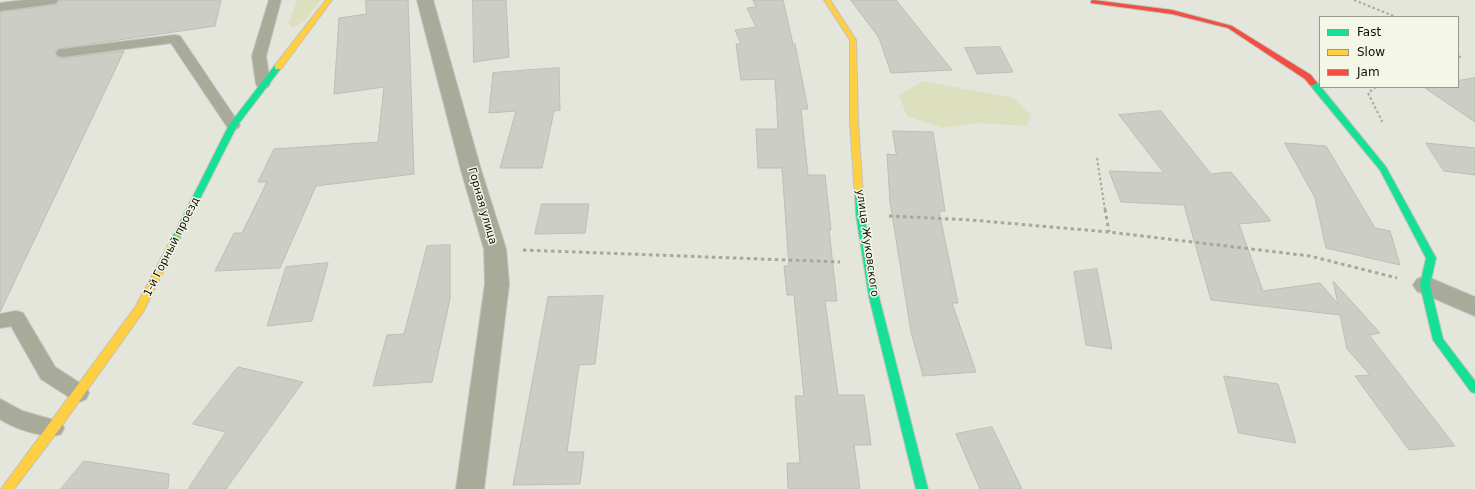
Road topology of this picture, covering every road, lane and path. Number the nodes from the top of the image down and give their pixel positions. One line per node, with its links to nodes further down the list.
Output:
1 (52, 0): 8 (lane)
2 (275, 0): 11 (lane)
3 (329, 0): 11 (street, 1-й Горный проезд)
4 (425, 0): 16 (street, Горная улица)
5 (827, 0): 14 (street, улица Жуковского)
6 (1354, 0): 9 (path)
7 (1093, 2): 18 (street)
8 (0, 7)
9 (1394, 16)
10 (63, 53): 12 (lane)
11 (263, 84): 12 (street, 1-й Горный проезд)
12 (233, 125): 22 (street, 1-й Горный проезд)
13 (1097, 158): 15 (path)
14 (860, 215): 15 (path); 17 (street, улица Жуковского)
15 (1109, 232): 18 (path)
16 (495, 248): 17 (path); 26 (street, Горная улица)
17 (868, 263): 27 (street, улица Жуковского)
18 (1425, 285): 19 (street); 21 (street)
19 (1475, 307)
20 (0, 321): 22 (lane)
21 (1475, 389)
22 (79, 393): 24 (street, 1-й Горный проезд)
23 (0, 408): 24 (lane)
24 (54, 428): 25 (street, 1-й Горный проезд)
25 (7, 489)
26 (470, 489)
27 (922, 489)

